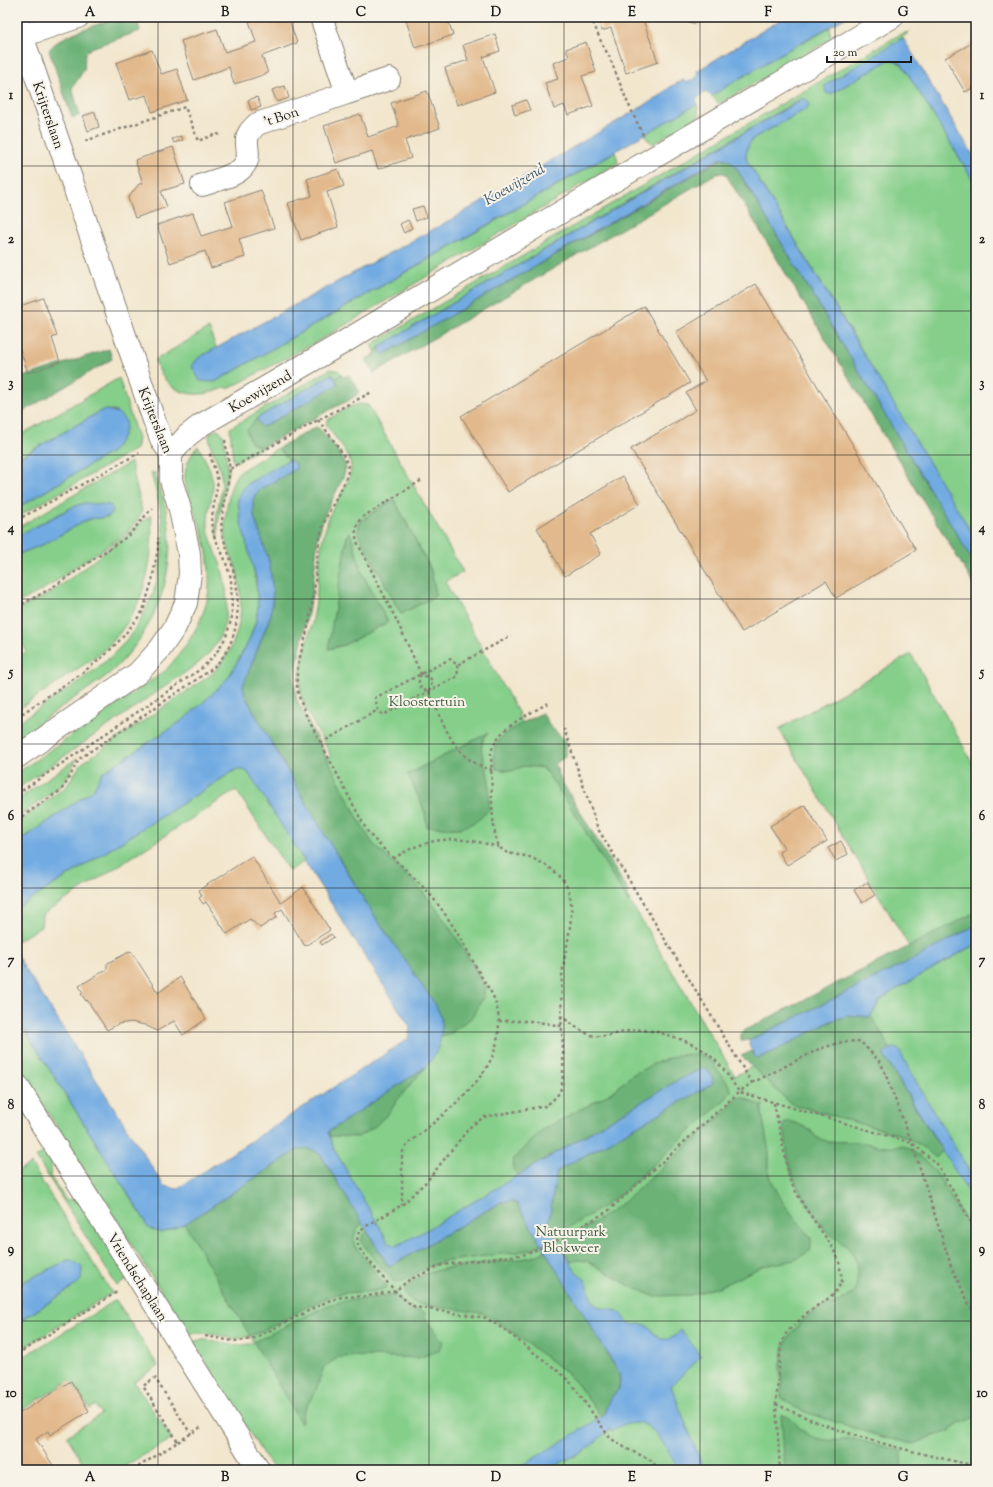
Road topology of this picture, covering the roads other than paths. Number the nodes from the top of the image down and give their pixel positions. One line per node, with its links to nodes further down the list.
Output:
1 (78, 17): 4 (street)
2 (321, 17): 6 (street)
3 (892, 17): 8 (street, Koewijzend)
4 (20, 29): 8 (street, Krijterslaan)
5 (389, 79): 6 (street, 't Bon)
6 (347, 93): 7 (street, 't Bon)
7 (202, 185)
8 (171, 454): 9 (street, Krijterslaan)
9 (17, 757)
10 (17, 1085): 11 (street, Vriendschaplaan)
11 (259, 1470)

